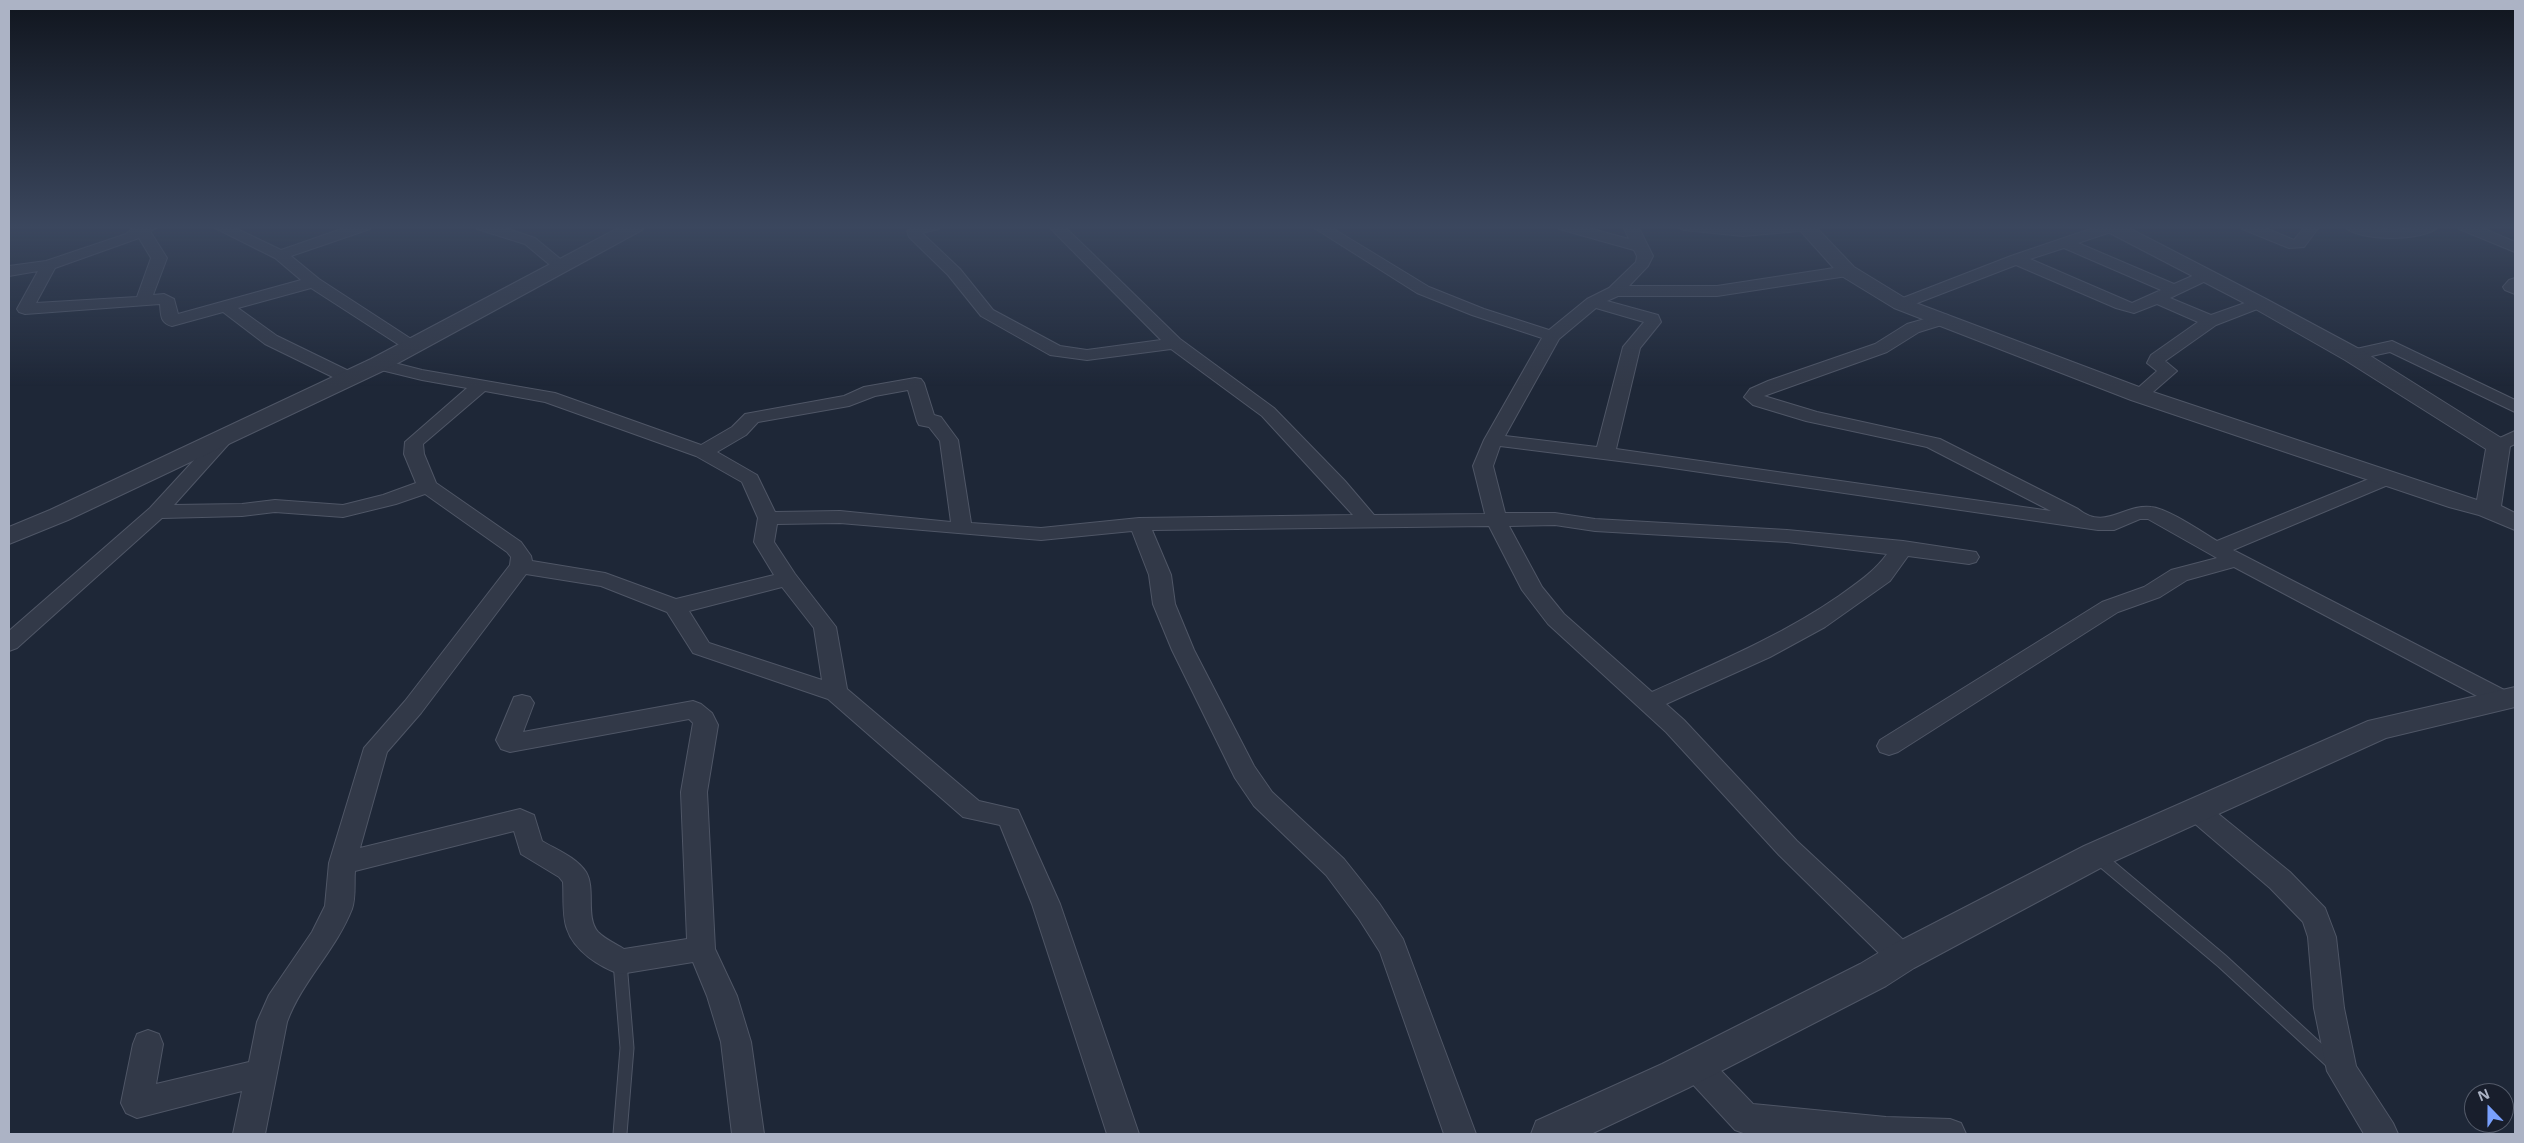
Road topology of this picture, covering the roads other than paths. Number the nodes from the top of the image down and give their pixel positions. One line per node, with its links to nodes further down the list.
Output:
1 (41, 279): 22 (street)
2 (151, 279): 22 (street)
3 (310, 279): 16 (street)
4 (539, 279): 31 (street)
5 (960, 279): 30 (street)
6 (1110, 279): 30 (street)
7 (1406, 279): 29 (street)
8 (1627, 279): 20 (street)
9 (1793, 279): 20 (street)
10 (1861, 279): 25 (street)
11 (1964, 279): 25 (street)
12 (2063, 279): 21 (street)
13 (2149, 279): 19 (street)
14 (2195, 279): 19 (street)
15 (2216, 279): 24 (street)
16 (313, 282): 26 (street); 31 (street)
17 (2515, 284): 18 (street)
18 (2515, 289)
19 (2173, 290): 21 (street)
20 (1615, 291): 23 (street)
21 (2155, 297): 28 (street)
22 (143, 301): 26 (street)
23 (1593, 302): 29 (street); 42 (street)
24 (2259, 302): 28 (street); 32 (street)
25 (1902, 304): 27 (street)
26 (227, 307): 34 (street)
27 (1942, 319): 36 (street); 50 (street)
28 (2210, 321): 36 (street)
29 (1552, 336): 39 (street)
30 (1174, 343): 48 (street)
31 (413, 346): 33 (street)
32 (2352, 355): 37 (street); 40 (street)
33 (379, 364): 34 (street); 35 (street)
34 (349, 378): 38 (street)
35 (481, 385): 41 (street); 44 (street)
36 (2139, 395): 43 (street)
37 (2515, 407)
38 (225, 438): 46 (street); 54 (street)
39 (1493, 440): 42 (street); 49 (street)
40 (2507, 442): 45 (street)
41 (703, 452): 47 (street); 53 (street)
42 (1605, 454): 50 (street)
43 (2388, 478): 45 (street); 56 (street)
44 (427, 486): 46 (street); 58 (street)
45 (2488, 510): 51 (street)
46 (157, 512): 61 (street)
47 (768, 518): 53 (street); 59 (street)
48 (1369, 522): 49 (street); 52 (street)
49 (1496, 522): 55 (street); 64 (street)
50 (2082, 522): 56 (street)
51 (2515, 522)
52 (1139, 524): 53 (street); 82 (street)
53 (962, 530)
54 (9, 536)
55 (1903, 548): 57 (street); 64 (street)
56 (2226, 555): 63 (street); 66 (street)
57 (1969, 557)
58 (521, 566): 60 (street); 69 (street)
59 (787, 579): 60 (street); 62 (street)
60 (674, 607): 62 (street)
61 (9, 643)
62 (836, 693): 81 (street)
63 (2509, 698): 67 (street)
64 (1650, 702): 71 (street)
65 (522, 703): 70 (street)
66 (1889, 746)
67 (2196, 810): 68 (street); 75 (street)
68 (2096, 855): 71 (street); 75 (lane)
69 (342, 863): 72 (street); 76 (street)
70 (700, 949): 72 (street); 80 (street)
71 (1902, 957): 74 (street)
72 (620, 962): 79 (lane)
73 (148, 1044): 76 (street)
74 (1696, 1066): 77 (street); 83 (street)
75 (2342, 1071): 85 (street)
76 (260, 1073): 78 (street)
77 (1750, 1126): 84 (street)
78 (249, 1134)
79 (620, 1134)
80 (748, 1134)
81 (1123, 1134)
82 (1460, 1134)
83 (1550, 1134)
84 (1950, 1134)
85 (2382, 1134)

